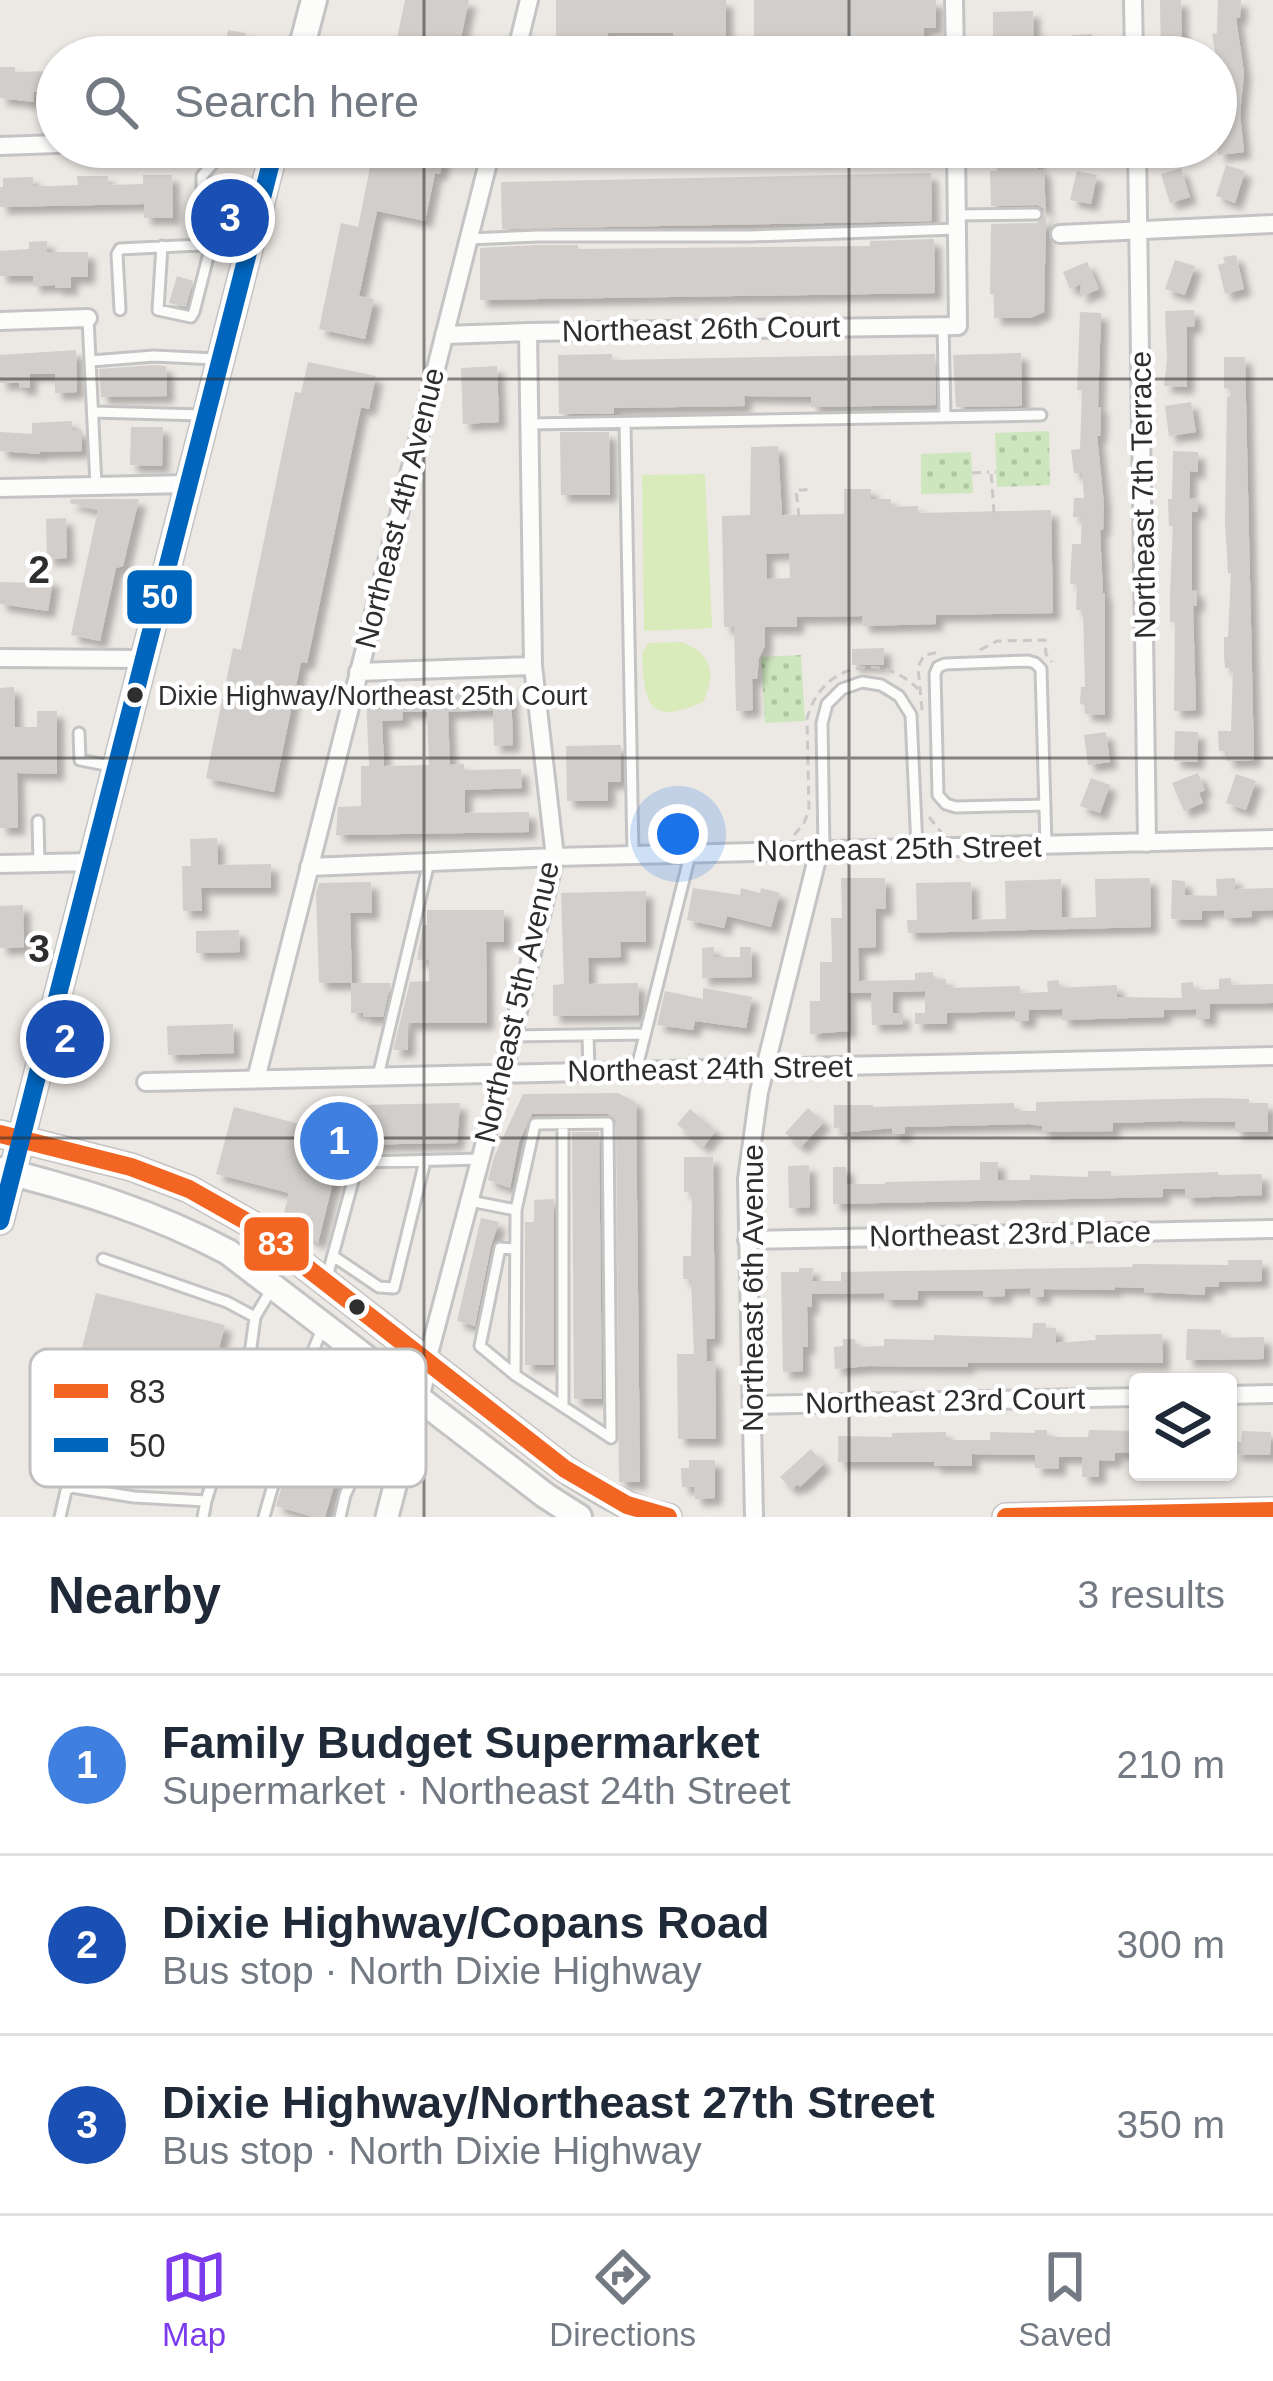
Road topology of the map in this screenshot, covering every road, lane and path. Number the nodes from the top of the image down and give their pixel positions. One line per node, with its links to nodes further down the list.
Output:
1 (314, 0): 5 (main road)
2 (529, 0): 6 (street)
3 (954, 0): 7 (street)
4 (1133, 0): 8 (street)
5 (305, 36)
6 (520, 36)
7 (955, 36)
8 (1134, 36)
9 (36, 145): 10 (street)
10 (0, 146)
11 (208, 168): 16 (lane)
12 (270, 168): 25 (main road)
13 (486, 168): 22 (street, Northeast 4th Avenue)
14 (956, 168): 18 (street)
15 (1138, 168): 20 (street, Northeast 7th Terrace)
16 (202, 203)
17 (1036, 214): 18 (lane)
18 (957, 222): 22 (lane); 29 (street)
19 (1273, 224): 20 (street)
20 (1139, 230): 21 (street); 62 (street, Northeast 7th Terrace)
21 (1060, 234)
22 (468, 239): 31 (street, Northeast 4th Avenue)
23 (211, 244): 24 (lane); 24 (lane); 25 (lane)
24 (162, 246): 26 (lane)
25 (249, 251): 32 (main road)
26 (119, 310)
27 (88, 318): 28 (street); 33 (lane)
28 (0, 321)
29 (951, 326): 30 (street, Northeast 26th Court); 37 (lane)
30 (529, 332): 31 (street, Northeast 26th Court); 39 (street, Northeast 5th Avenue)
31 (444, 335): 55 (street, Northeast 4th Avenue)
32 (221, 359): 33 (lane); 35 (main road)
33 (91, 361): 34 (lane)
34 (93, 412): 35 (lane); 42 (lane)
35 (206, 415): 41 (main road)
36 (1041, 415): 37 (lane)
37 (945, 416): 38 (lane)
38 (626, 423): 39 (lane); 67 (lane)
39 (530, 424): 52 (street, Northeast 5th Avenue)
40 (972, 473): 45 (path)
41 (189, 484): 42 (street); 50 (main road)
42 (96, 486): 44 (street)
43 (806, 486): 46 (path)
44 (0, 488)
45 (994, 513)
46 (799, 517)
47 (965, 651): 53 (path)
48 (947, 652): 56 (path)
49 (0, 658): 50 (street)
50 (144, 659): 58 (main road)
51 (868, 659): 54 (path)
52 (533, 666): 55 (street); 68 (street, Northeast 5th Avenue)
53 (1054, 666)
54 (868, 667)
55 (358, 672): 73 (street, Northeast 4th Avenue)
56 (937, 719): 59 (lane); 59 (lane)
57 (80, 734): 58 (lane)
58 (116, 767): 69 (main road)
59 (1045, 805): 63 (lane)
60 (38, 821): 71 (lane)
61 (1273, 839): 62 (street, Northeast 25th Street)
62 (1148, 843): 63 (street, Northeast 25th Street)
63 (1046, 845): 64 (street, Northeast 25th Street)
64 (917, 848): 65 (street, Northeast 25th Street); 65 (lane)
65 (822, 850): 66 (street, Northeast 25th Street); 78 (street, Northeast 6th Avenue)
66 (691, 854): 67 (street, Northeast 25th Street); 74 (lane)
67 (633, 855): 68 (street, Northeast 25th Street)
68 (555, 857): 70 (street, Northeast 25th Street); 76 (street, Northeast 5th Avenue)
69 (92, 862): 71 (street); 86 (main road)
70 (429, 862): 73 (street, Northeast 25th Street); 82 (lane)
71 (39, 863): 72 (street)
72 (0, 864)
73 (309, 867): 83 (street, Northeast 4th Avenue)
74 (644, 1034): 75 (lane); 79 (lane)
75 (588, 1035): 76 (lane); 80 (lane)
76 (512, 1036): 81 (street, Northeast 5th Avenue)
77 (1273, 1056): 78 (street, Northeast 24th Street)
78 (764, 1068): 79 (street, Northeast 24th Street); 94 (street, Northeast 6th Avenue)
79 (636, 1071): 80 (street, Northeast 24th Street)
80 (589, 1072): 81 (street, Northeast 24th Street)
81 (503, 1074): 82 (street, Northeast 24th Street); 87 (street, Northeast 5th Avenue)
82 (377, 1076): 83 (street, Northeast 24th Street)
83 (256, 1079): 84 (street, Northeast 24th Street)
84 (146, 1082)
85 (563, 1124): 91 (lane); 114 (lane); 114 (lane)
86 (10, 1137): 89 (main road); 98 (main road)
87 (481, 1159): 88 (lane); 90 (street, Northeast 5th Avenue)
88 (425, 1160): 96 (lane); 96 (lane)
89 (6, 1172): 92 (main road); 99 (main road)
90 (470, 1201): 91 (lane); 106 (street, Northeast 5th Avenue)
91 (516, 1210): 95 (lane)
92 (0, 1220)
93 (1273, 1228): 94 (street, Northeast 23rd Place)
94 (748, 1240): 113 (street, Northeast 6th Avenue)
95 (515, 1249): 108 (lane); 108 (lane)
96 (333, 1256): 98 (lane)
97 (104, 1259): 100 (lane)
98 (326, 1282): 105 (main road)
99 (274, 1286): 100 (lane); 101 (main road)
100 (255, 1317): 102 (lane)
101 (324, 1324): 103 (lane); 104 (main road)
102 (251, 1349)
103 (314, 1349)
104 (356, 1349)
105 (412, 1349)
106 (427, 1361): 107 (street, Northeast 5th Avenue); 127 (main road)
107 (426, 1365)
108 (515, 1375): 114 (lane)
109 (1273, 1394): 110 (street)
110 (1237, 1395)
111 (1129, 1397): 113 (street, Northeast 23rd Court)
112 (426, 1403): 126 (main road)
113 (752, 1405): 128 (street, Northeast 6th Avenue)
114 (563, 1406)
115 (210, 1487): 119 (lane)
116 (272, 1487): 123 (lane)
117 (349, 1487): 124 (lane)
118 (395, 1487): 125 (street, Northeast 5th Avenue)
119 (206, 1501): 121 (lane); 122 (lane)
120 (1273, 1511): 129 (main road)
121 (60, 1517)
122 (203, 1517)
123 (264, 1517)
124 (340, 1517)
125 (387, 1517)
126 (579, 1517)
127 (668, 1517)
128 (754, 1517)
129 (1006, 1517)

